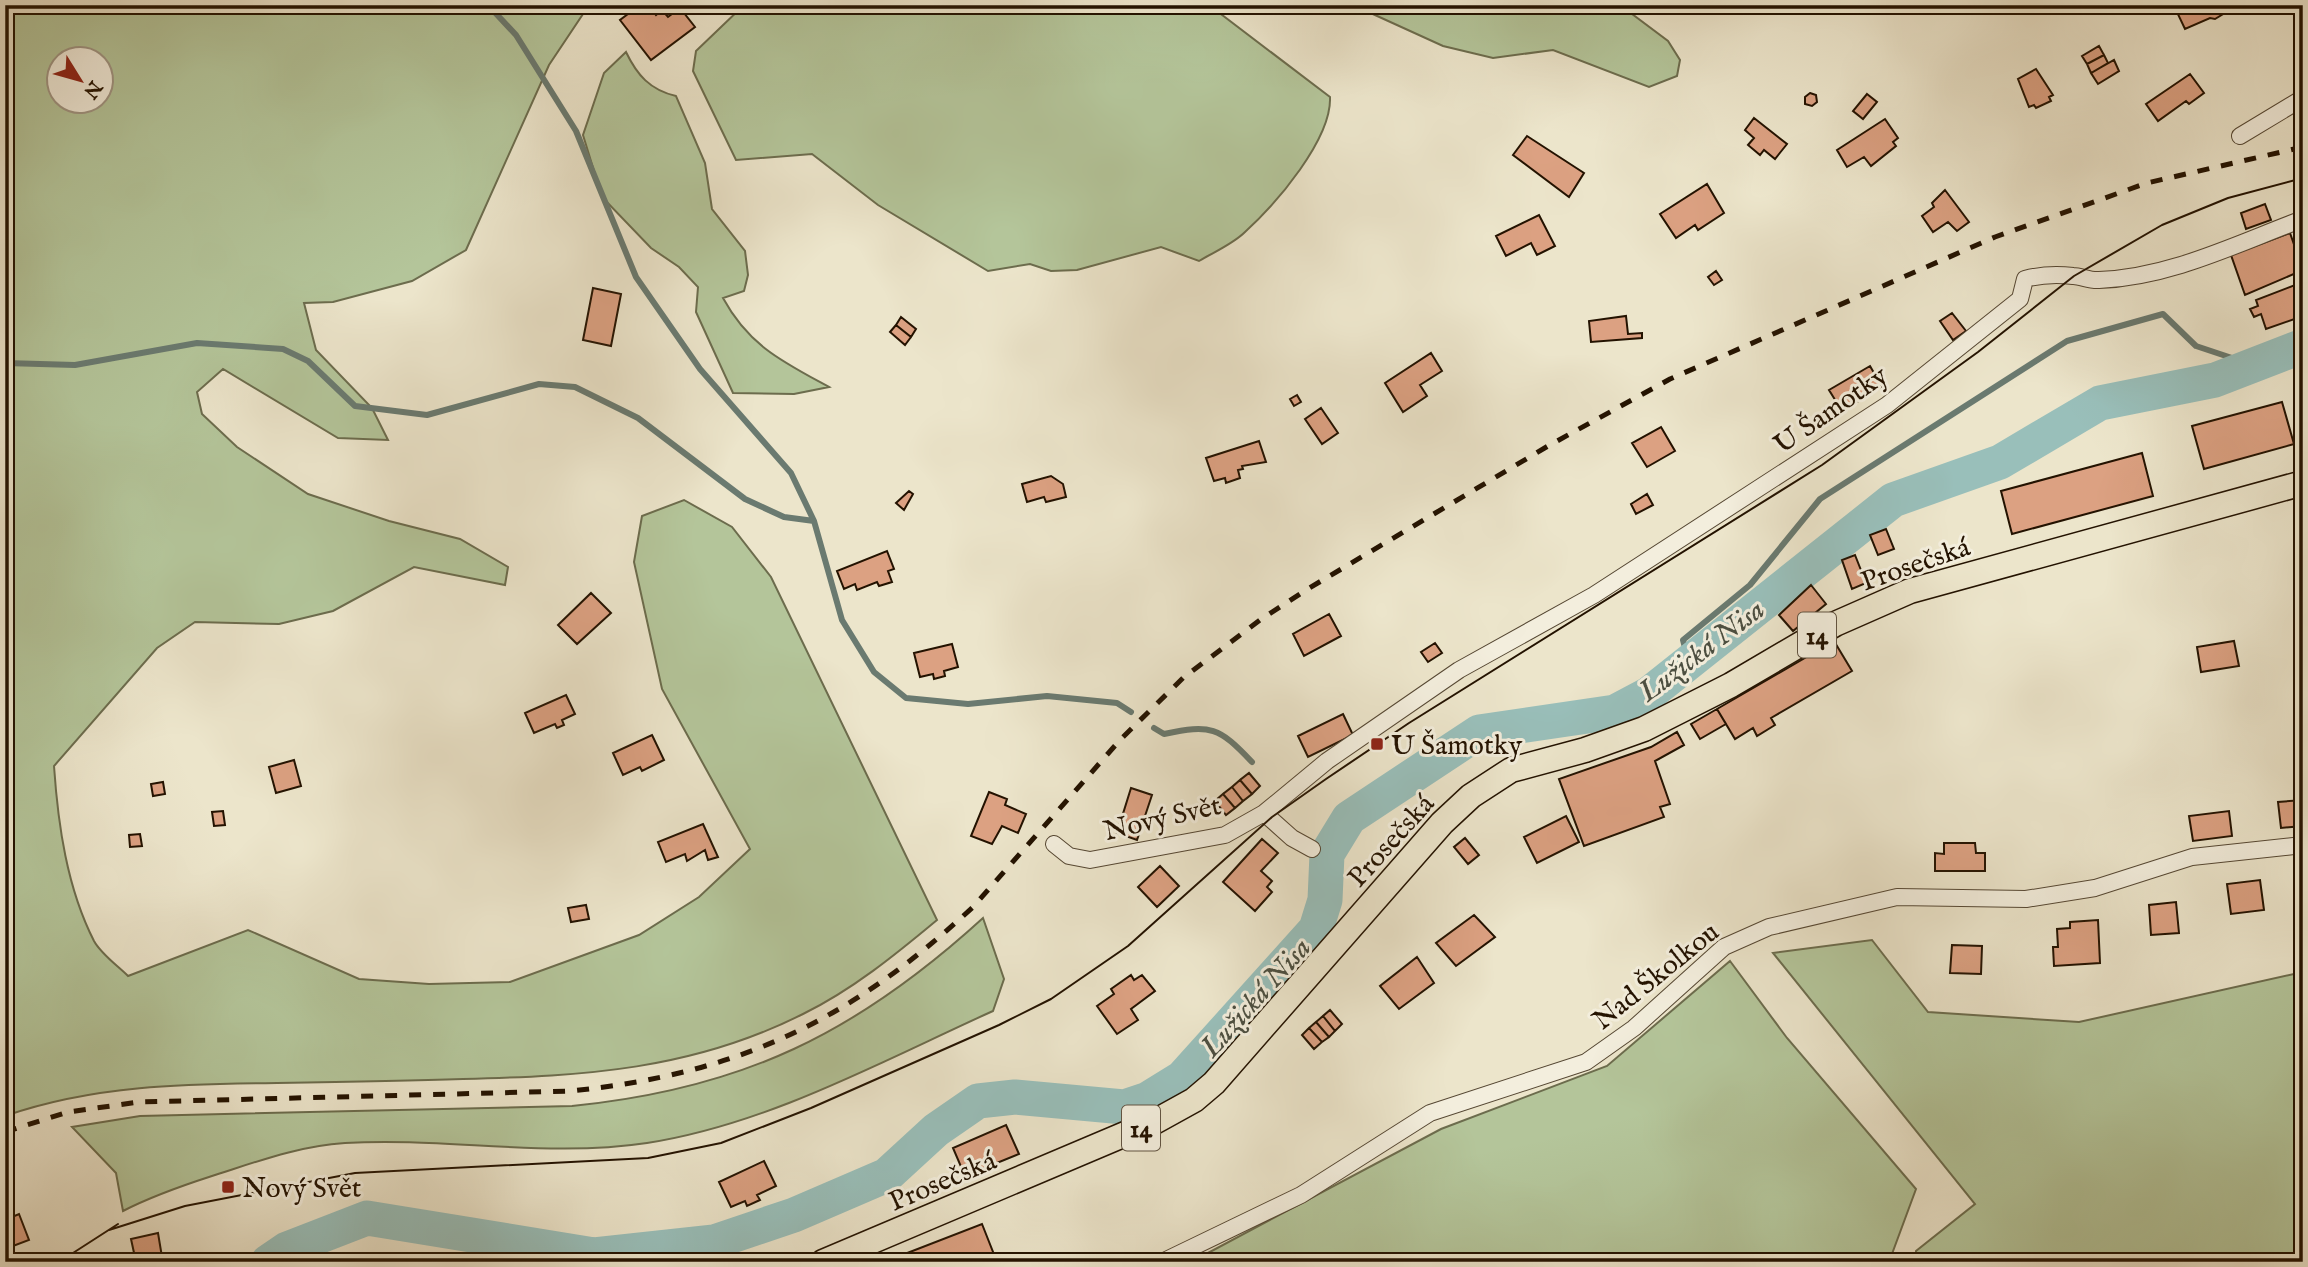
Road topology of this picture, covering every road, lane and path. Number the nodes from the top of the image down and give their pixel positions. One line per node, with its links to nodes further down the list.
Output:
1 (2303, 98): 2 (street)
2 (2240, 136)
3 (2303, 219): 5 (street, U Šamotky)
4 (2303, 483): 9 (main road, Prosečská / 14)
5 (1264, 813): 6 (street, Nový Svět); 8 (street, Nový Svět)
6 (1054, 844)
7 (2303, 845): 10 (street, Nad Školkou)
8 (1312, 849)
9 (823, 1262)
10 (1162, 1262)

